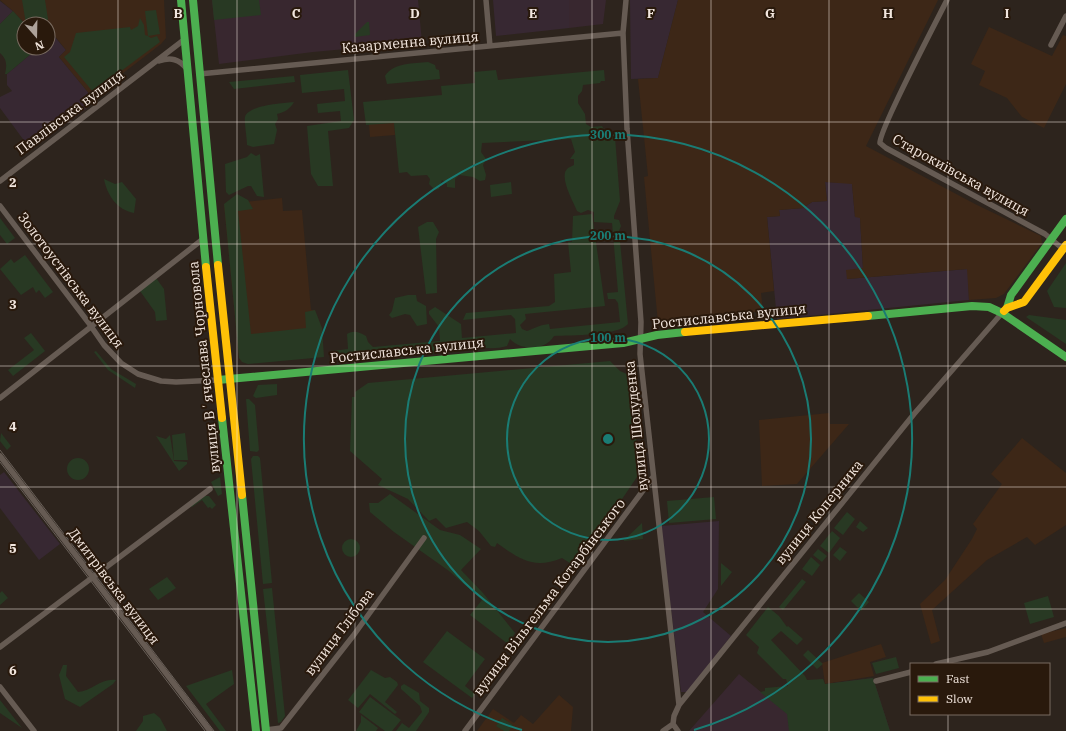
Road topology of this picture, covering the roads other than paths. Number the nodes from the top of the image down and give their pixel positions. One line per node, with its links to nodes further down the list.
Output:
1 (181, 0): 8 (main road, вулиця Вʼячеслава Чорновола)
2 (193, 0): 13 (main road, вулиця Вʼячеслава Чорновола)
3 (486, 0): 10 (street)
4 (626, 0): 7 (street, вулиця Шолуденка)
5 (947, 0): 18 (street, Старокиївська вулиця)
6 (1066, 16): 9 (street)
7 (624, 34): 10 (street, Казарменна вулиця); 22 (street, вулиця Шолуденка)
8 (185, 39): 11 (street, Павлівська вулиця); 12 (main road, вулиця Вʼячеслава Чорновола)
9 (1051, 45)
10 (490, 46): 13 (street, Казарменна вулиця)
11 (155, 62): 12 (street, Павлівська вулиця); 14 (street, Павлівська вулиця)
12 (188, 71): 17 (main road, вулиця Вʼячеслава Чорновола)
13 (199, 74): 24 (main road, вулиця Вʼячеслава Чорновола)
14 (0, 180)
15 (0, 206): 21 (street, Золотоустівська вулиця)
16 (1066, 219): 18 (main road)
17 (203, 239): 21 (street); 25 (main road, вулиця Вʼячеслава Чорновола)
18 (1052, 240): 19 (street, Старокиївська вулиця); 20 (main road)
19 (1064, 247): 20 (main road)
20 (1005, 311): 22 (main road, Ростиславська вулиця); 23 (main road, Ростиславська вулиця); 38 (street, вулиця Коперника)
21 (92, 327): 25 (street, Золотоустівська вулиця); 26 (street)
22 (640, 339): 24 (main road, Ростиславська вулиця); 28 (street, вулиця Шолуденка)
23 (1066, 357)
24 (230, 379): 25 (main road, Ростиславська вулиця); 40 (main road, вулиця Вʼячеслава Чорновола)
25 (218, 380): 43 (main road, вулиця Вʼячеслава Чорновола)
26 (0, 398)
27 (0, 456): 31 (street, Дмитрівська вулиця)
28 (653, 477): 38 (street, вулиця Шолуденка); 44 (street, вулиця Вільгельма Котарбінського)
29 (210, 489): 31 (street)
30 (424, 538): 40 (street, вулиця Глібова)
31 (92, 577): 33 (street); 42 (street, Дмитрівська вулиця)
32 (1066, 623): 34 (street)
33 (0, 647)
34 (940, 663)
35 (910, 672): 36 (street)
36 (876, 681)
37 (0, 687): 41 (street)
38 (679, 705): 39 (street, вулиця Коперника)
39 (673, 724): 45 (street); 46 (street)
40 (266, 730)
41 (34, 731)
42 (210, 731)
43 (256, 731)
44 (464, 731)
45 (664, 731)
46 (678, 731)

